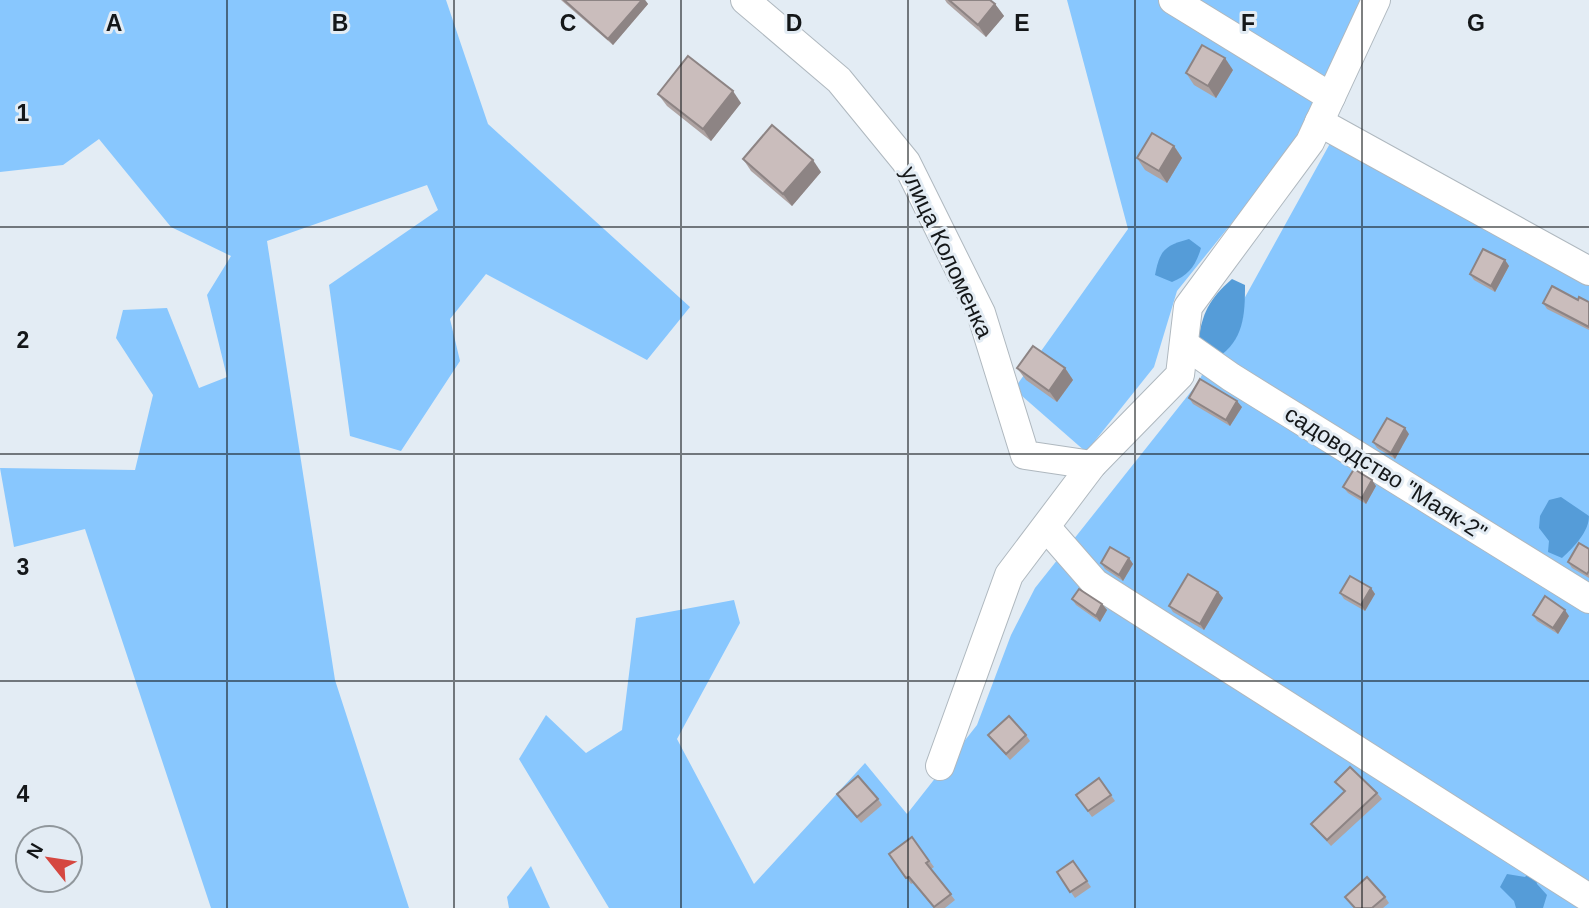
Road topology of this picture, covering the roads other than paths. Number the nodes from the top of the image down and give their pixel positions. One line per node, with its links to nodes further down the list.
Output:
1 (745, 0): 7 (street, улица Коломенка)
2 (1173, 0): 4 (street)
3 (1376, 0): 4 (street)
4 (1325, 110): 5 (street); 6 (street)
5 (1589, 271)
6 (1184, 344): 7 (street); 9 (street, садоводство "Маяк-2")
7 (1092, 466): 8 (street)
8 (1046, 527): 10 (street); 11 (street)
9 (1589, 599)
10 (940, 766)
11 (1589, 898)

